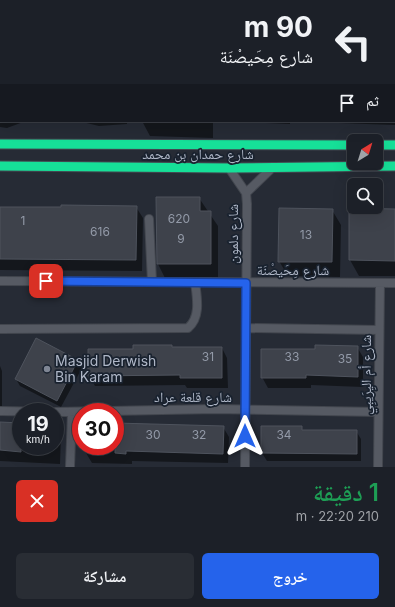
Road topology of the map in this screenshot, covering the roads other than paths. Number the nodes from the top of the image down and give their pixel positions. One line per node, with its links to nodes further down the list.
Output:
1 (0, 0): 2 (street)
2 (7, 0)
3 (0, 144): 4 (main road, شارع حمدان بن محمد)
4 (347, 145)
5 (383, 145): 6 (main road)
6 (395, 145)
7 (383, 165): 10 (main road, شارع حمدان بن محمد)
8 (0, 166): 11 (main road, شارع حمدان بن محمد)
9 (347, 166): 12 (main road, شارع حمدان بن محمد)
10 (395, 166)
11 (229, 168): 12 (main road, شارع حمدان بن محمد); 15 (street, شارع دلمون)
12 (272, 168): 15 (street, شارع دلمون)
13 (383, 168): 14 (main road)
14 (395, 172)
15 (246, 193): 20 (street, شارع دلمون)
16 (148, 219): 18 (street)
17 (0, 281): 18 (street, شارع مِحَيصْنَة)
18 (152, 282): 19 (street, شارع مِحَيصْنَة)
19 (195, 282): 20 (street, شارع مِحَيصْنَة); 24 (street)
20 (246, 283): 21 (street, شارع مِحَيصْنَة); 23 (street, شارع دلمون)
21 (380, 283): 22 (street, شارع مِحَيصْنَة); 25 (street, شارع أم اليِرَيبِي)
22 (395, 283)
23 (246, 328): 25 (street); 26 (street, شارع دلمون)
24 (0, 329)
25 (379, 330): 32 (street, شارع أم اليِرَيبِي)
26 (245, 410): 29 (street, شارع قلعة عراد); 32 (street, شارع قلعة عراد); 34 (street, شارع دلمون)
27 (0, 411): 28 (street)
28 (12, 411)
29 (124, 411)
30 (64, 412): 31 (street, شارع قلعة عراد)
31 (72, 412): 33 (street)
32 (378, 412): 35 (street, شارع أم اليِرَيبِي)
33 (70, 467)
34 (245, 467)
35 (378, 467)

